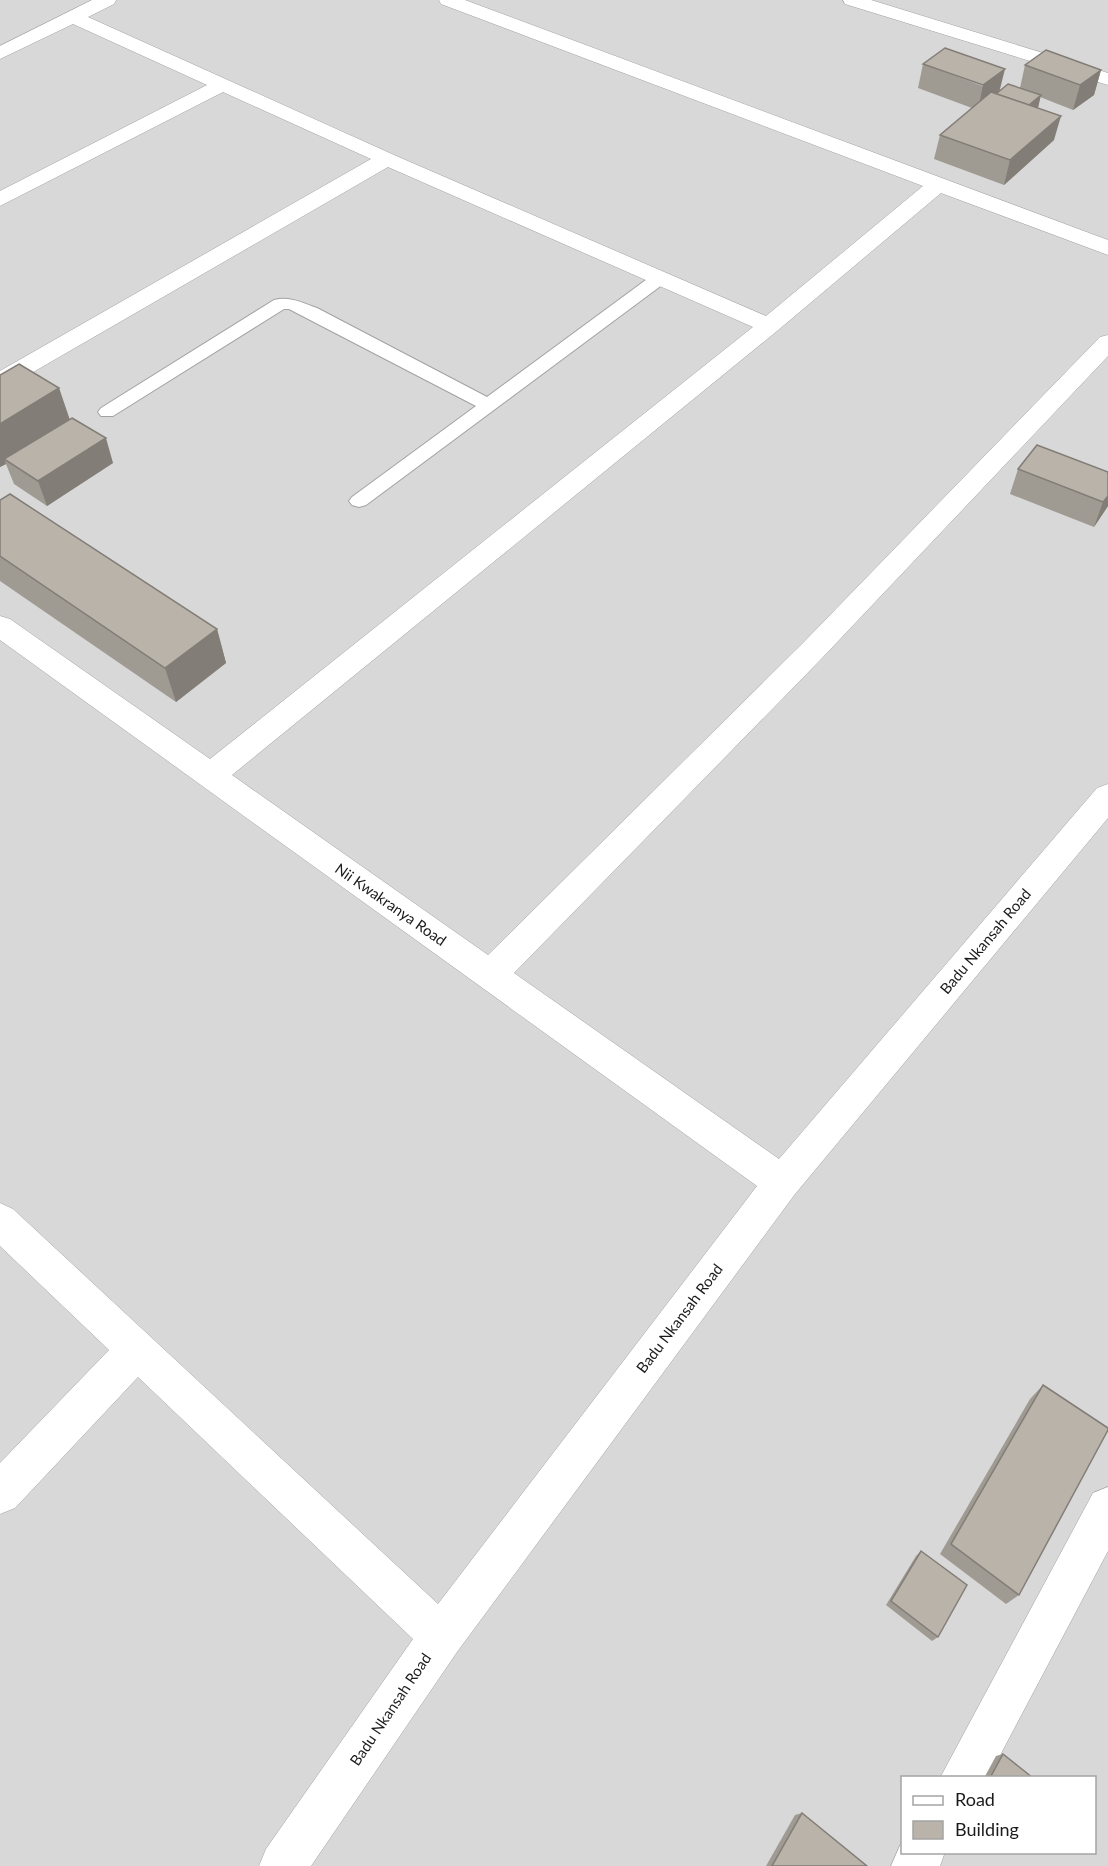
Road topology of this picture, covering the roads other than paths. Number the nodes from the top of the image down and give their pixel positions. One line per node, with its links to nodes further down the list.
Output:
1 (107, 0): 4 (street)
2 (448, 0): 9 (street)
3 (852, 0): 6 (street)
4 (74, 17): 5 (street); 7 (street)
5 (0, 53)
6 (1108, 79)
7 (224, 84): 8 (street); 10 (street)
8 (387, 159): 12 (street); 15 (street)
9 (938, 184): 11 (street); 13 (street)
10 (0, 200)
11 (1108, 248)
12 (660, 278): 13 (street); 16 (lane)
13 (769, 326): 20 (street)
14 (1108, 342): 22 (street)
15 (0, 381)
16 (488, 405): 17 (lane); 18 (lane)
17 (107, 412)
18 (358, 501)
19 (0, 626): 20 (street, Nii Kwakranya Road)
20 (210, 776): 22 (street, Nii Kwakranya Road)
21 (1108, 796): 23 (street, Badu Nkansah Road)
22 (491, 974): 23 (street, Nii Kwakranya Road)
23 (782, 1182): 28 (street, Badu Nkansah Road)
24 (0, 1221): 25 (street)
25 (137, 1349): 26 (street); 28 (street)
26 (0, 1493)
27 (1108, 1508): 29 (street)
28 (441, 1636): 30 (street, Badu Nkansah Road)
29 (964, 1776)
30 (283, 1866)

